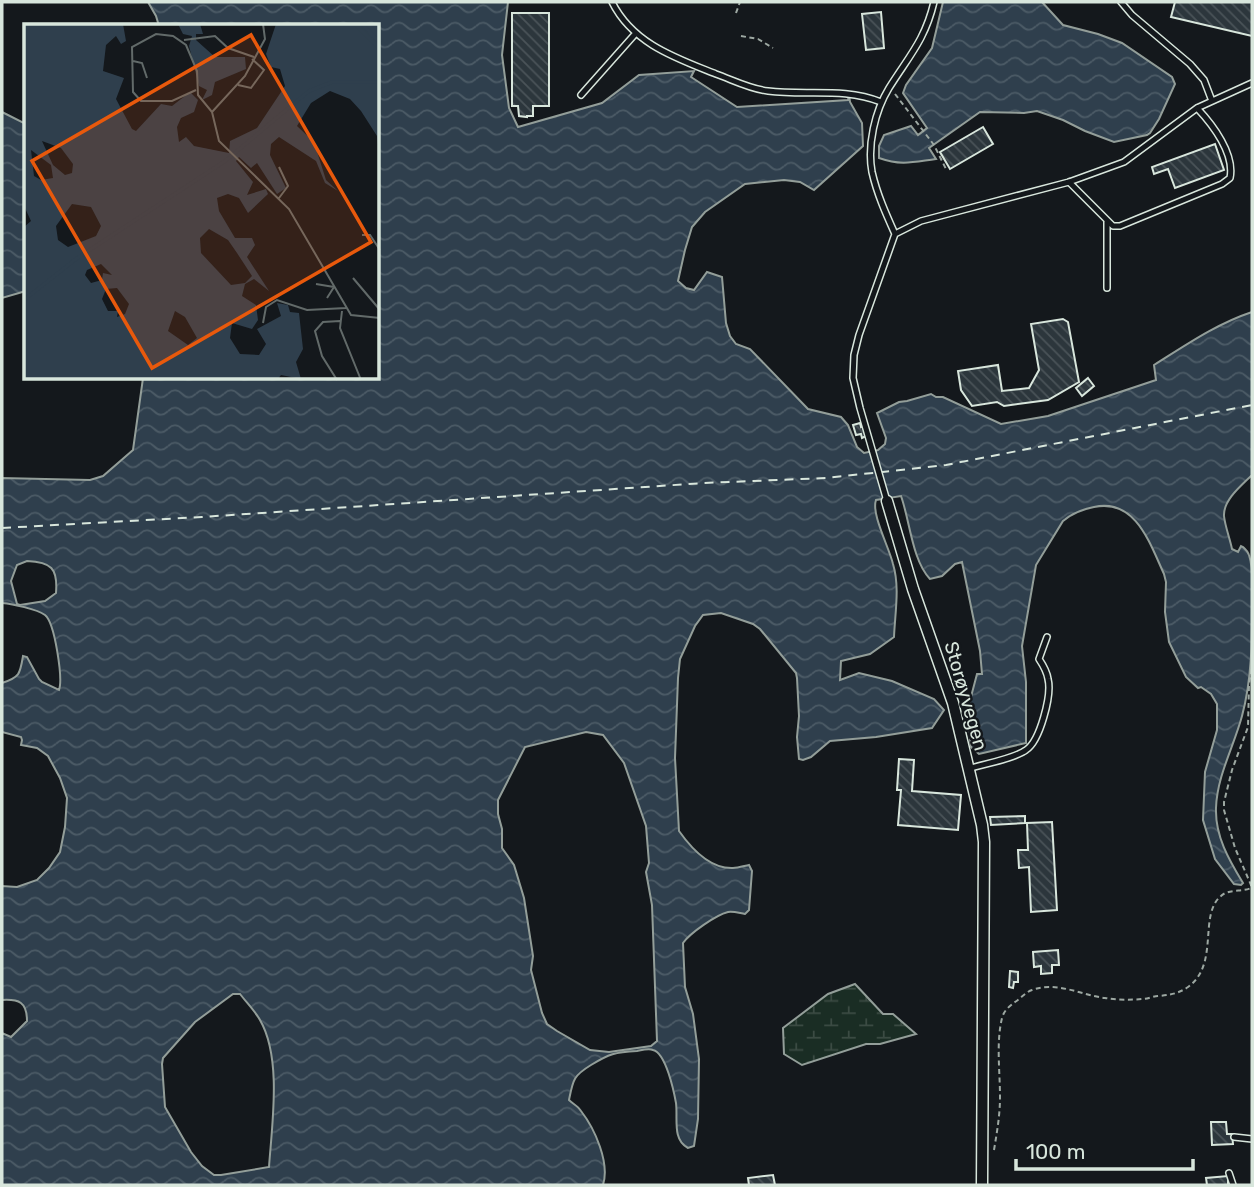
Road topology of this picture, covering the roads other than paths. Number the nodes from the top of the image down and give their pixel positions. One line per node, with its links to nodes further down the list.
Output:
1 (612, 2): 4 (lane)
2 (934, 2): 8 (lane)
3 (1121, 2): 7 (lane)
4 (636, 33): 6 (lane); 8 (lane)
5 (1252, 83): 7 (lane)
6 (581, 95)
7 (1212, 101): 9 (lane)
8 (881, 102): 12 (lane)
9 (1197, 108): 10 (lane); 11 (lane)
10 (1069, 182): 11 (lane); 12 (lane)
11 (1107, 222): 13 (lane)
12 (895, 234): 14 (lane, Storøyvegen)
13 (1107, 288)
14 (887, 501): 16 (street, Storøyvegen)
15 (1047, 637): 16 (lane)
16 (968, 769): 20 (street, Storøyvegen)
17 (1234, 1137): 18 (lane)
18 (1252, 1139)
19 (1229, 1173): 21 (lane)
20 (982, 1185)
21 (1233, 1185)

